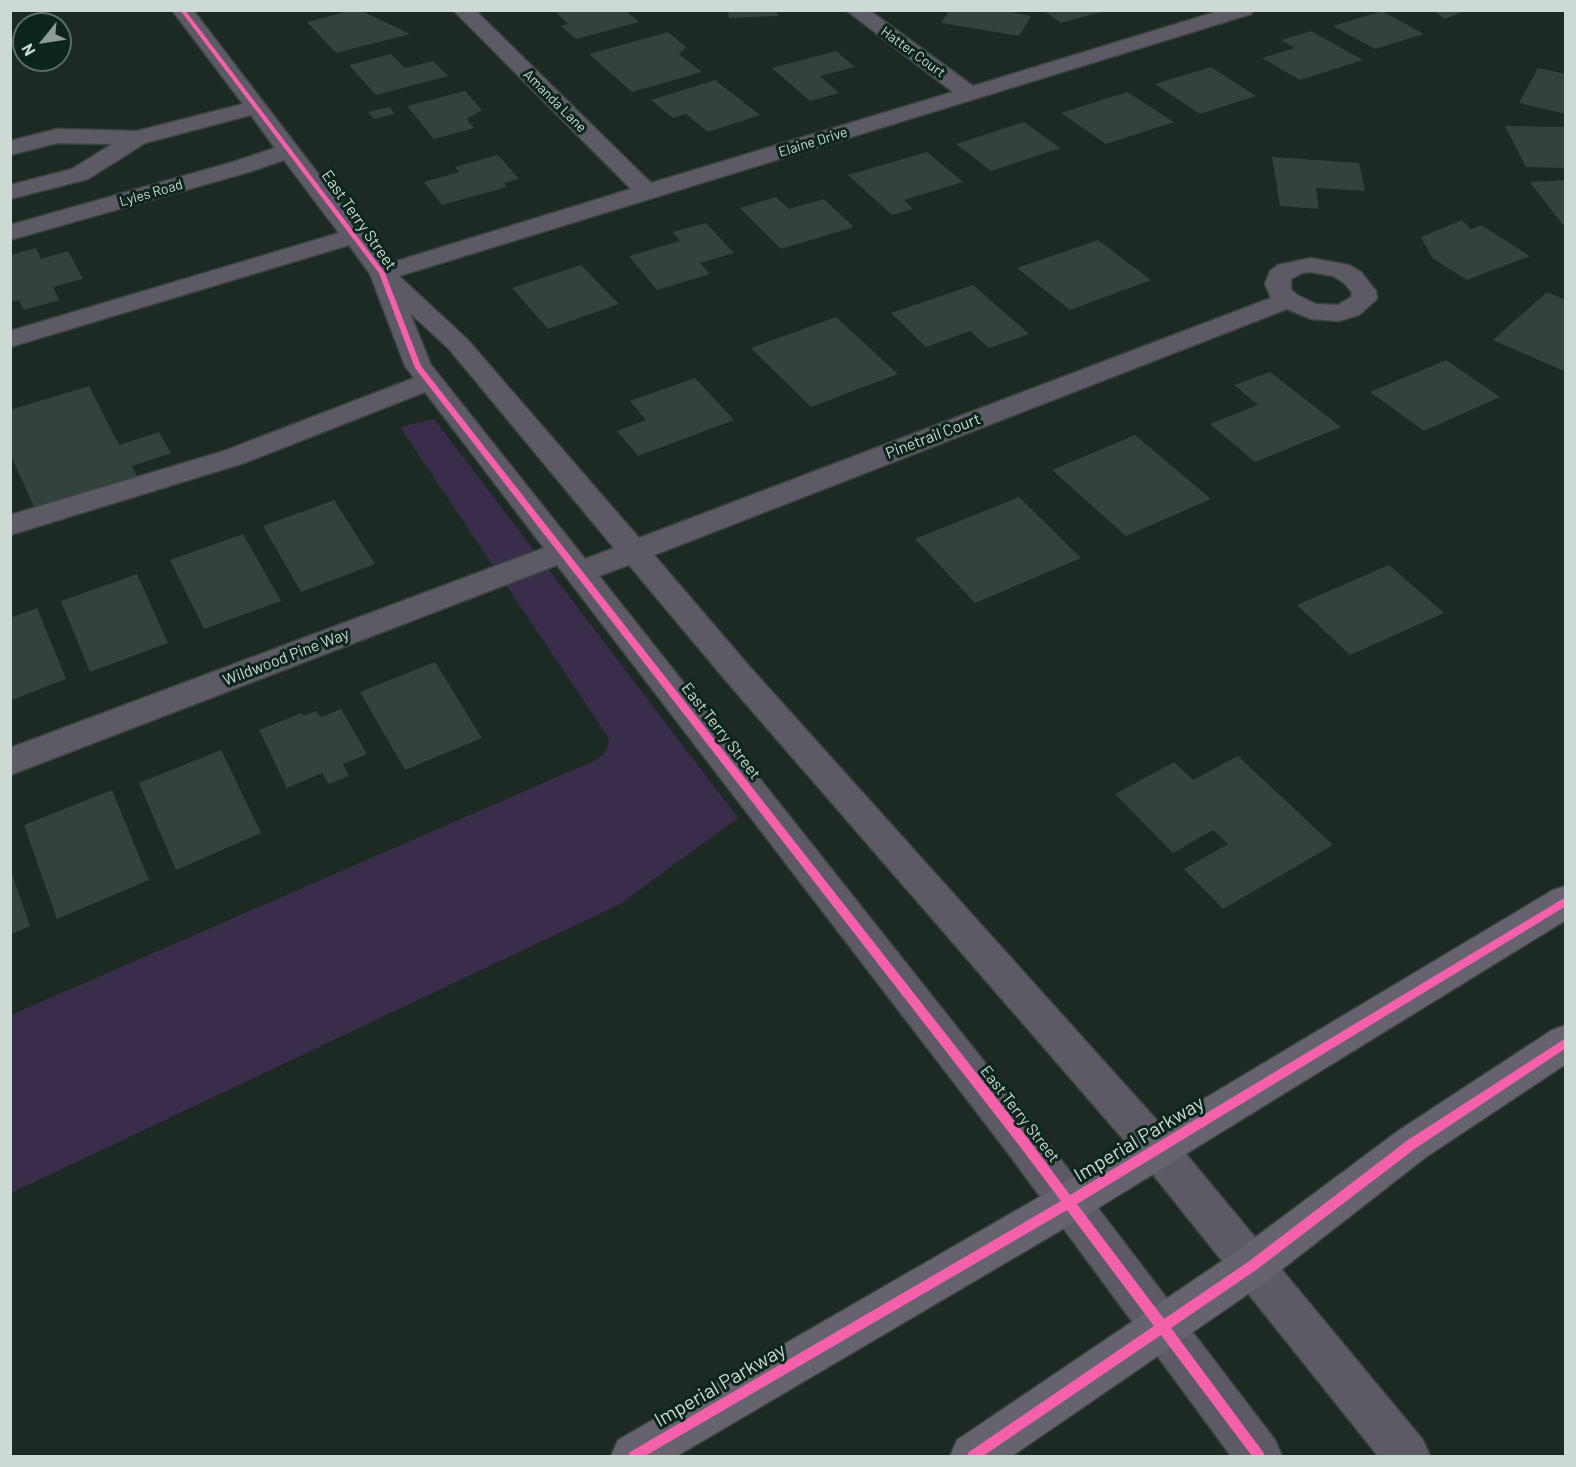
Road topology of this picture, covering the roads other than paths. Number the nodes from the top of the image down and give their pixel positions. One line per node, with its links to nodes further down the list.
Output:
1 (182, 10): 6 (street, East Terry Street)
2 (463, 10): 11 (street, Amanda Lane)
3 (856, 10): 5 (street, Hatter Court)
4 (1244, 10): 5 (street, Elaine Drive)
5 (970, 94): 11 (street, Elaine Drive)
6 (257, 107): 7 (street); 9 (street, East Terry Street)
7 (137, 138): 8 (street); 10 (street)
8 (10, 148)
9 (290, 150): 12 (street, Lyles Road); 13 (street, East Terry Street)
10 (10, 192)
11 (647, 192): 14 (street, Elaine Drive)
12 (10, 233)
13 (354, 236): 14 (street, East Terry Street); 16 (street)
14 (382, 273): 17 (street, East Terry Street); 19 (street)
15 (1288, 300): 19 (street, Pinetrail Court)
16 (10, 339)
17 (430, 381): 18 (street); 20 (street, East Terry Street)
18 (10, 525)
19 (634, 551): 20 (street, Pinetrail Court); 24 (street)
20 (570, 562): 21 (street, Wildwood Pine Way); 25 (street, East Terry Street)
21 (10, 762)
22 (1566, 901): 24 (main road, Imperial Parkway)
23 (1566, 1042): 26 (main road)
24 (1157, 1149): 25 (main road, Imperial Parkway); 26 (street)
25 (1070, 1202): 27 (street, East Terry Street); 28 (main road, Imperial Parkway)
26 (1252, 1266): 27 (main road); 31 (street)
27 (1161, 1326): 29 (main road); 30 (street, East Terry Street)
28 (634, 1456)
29 (973, 1456)
30 (1259, 1456)
31 (1407, 1456)

